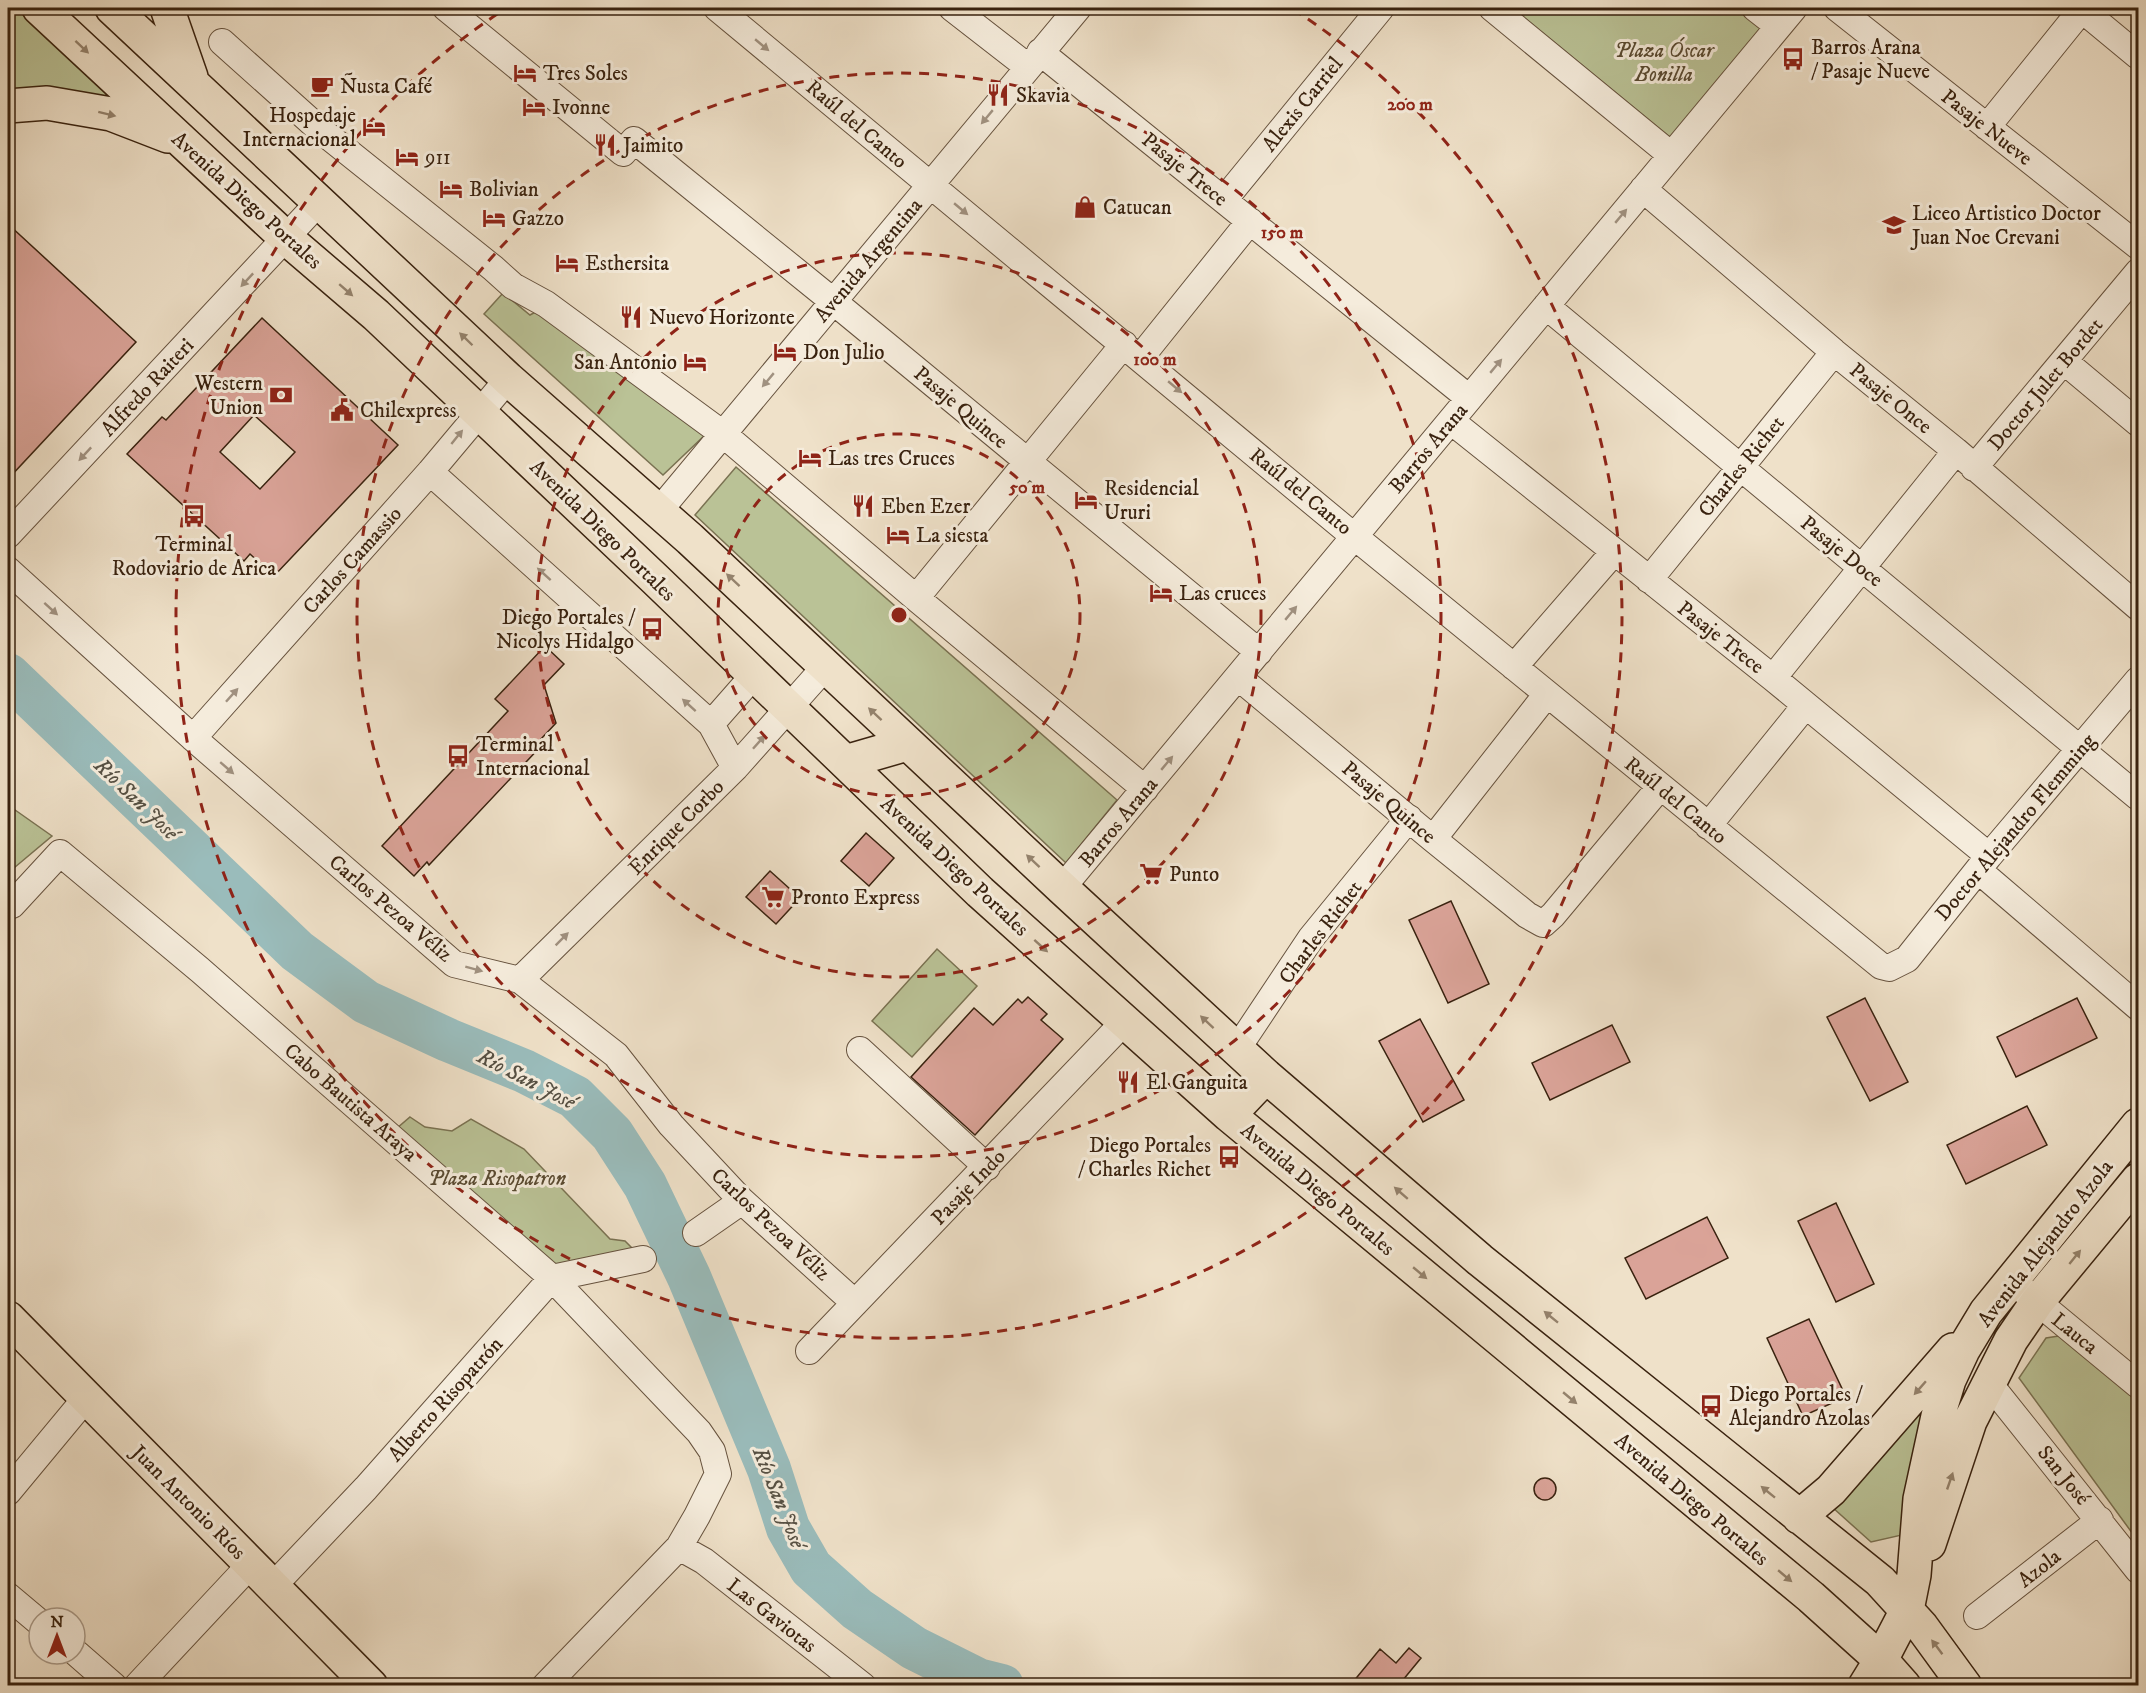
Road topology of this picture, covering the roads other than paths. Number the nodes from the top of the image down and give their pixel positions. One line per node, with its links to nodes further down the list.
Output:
1 (39, 8): 20 (main road, Avenida Diego Portales, one-way to 20)
2 (112, 8): 17 (main road)
3 (167, 8): 17 (main road)
4 (446, 8): 30 (street, Pasaje Quince)
5 (717, 8): 22 (street, Raúl del Canto, one-way to 22)
6 (952, 8): 16 (street, Pasaje Trece)
7 (1078, 8): 16 (street, Avenida Argentina)
8 (1380, 8): 24 (street, Alexis Carriel)
9 (1492, 8): 21 (street)
10 (1755, 8): 13 (street)
11 (1837, 8): 19 (street, Pasaje Nueve)
12 (2081, 8): 15 (street); 19 (street)
13 (1786, 17): 21 (street, Barros Arana)
14 (222, 42): 40 (street)
15 (2139, 56)
16 (1034, 60): 22 (street, Avenida Argentina, one-way to 22); 24 (street, Pasaje Trece)
17 (194, 85): 25 (main road)
18 (8, 106): 20 (main road, one-way to 20)
19 (1987, 128): 28 (street, Pasaje Nueve)
20 (183, 141): 27 (main road, Avenida Diego Portales)
21 (1671, 155): 23 (street, Barros Arana)
22 (931, 185): 30 (street, Avenida Argentina); 32 (street, Raúl del Canto, one-way to 32)
23 (1643, 189): 31 (street, Barros Arana, one-way to 23); 33 (street, Pasaje Once)
24 (1224, 200): 26 (street, Pasaje Trece)
25 (320, 201): 27 (street, Alfredo Raiteri); 35 (main road, one-way to 25)
26 (1250, 221): 32 (street); 36 (street, Pasaje Trece)
27 (286, 237): 37 (main road, Avenida Diego Portales, one-way to 37); 46 (street, Alfredo Raiteri, one-way to 46)
28 (2136, 240)
29 (2139, 272): 34 (street, Doctor Julet Bordet)
30 (834, 302): 40 (street, Avenida Argentina, one-way to 40); 42 (street, Pasaje Quince)
31 (1546, 306): 36 (street, Barros Arana, one-way to 31); 43 (street, Pasaje Doce)
32 (1132, 351): 42 (street); 47 (street, Raúl del Canto, one-way to 47)
33 (1834, 352): 41 (street, Pasaje Once); 43 (street, Charles Richet)
34 (2065, 362): 39 (street); 41 (street, Doctor Julet Bordet)
35 (508, 379): 37 (street, Carlos Camassio); 45 (main road)
36 (1469, 398): 38 (street, Barros Arana)
37 (478, 412): 44 (street, Carlos Camassio, one-way to 37); 57 (main road, Avenida Diego Portales)
38 (1451, 421): 47 (street, Barros Arana); 48 (street, Pasaje Trece)
39 (2139, 423)
40 (723, 434): 45 (street, Avenida Argentina); 52 (street)
41 (1965, 459): 49 (street, Doctor Julet Bordet); 53 (street, Pasaje Once)
42 (1027, 462): 52 (street); 54 (street, Pasaje Quince)
43 (1740, 468): 49 (street, Pasaje Doce); 51 (street, Charles Richet)
44 (430, 472): 64 (street, one-way to 44); 65 (street, Carlos Camassio, one-way to 44)
45 (658, 512): 56 (main road, one-way to 45)
46 (8, 535)
47 (1355, 536): 54 (street, Barros Arana, one-way to 47); 55 (street, Raúl del Canto)
48 (1614, 552): 51 (street, Pasaje Trece); 55 (street)
49 (1862, 567): 59 (street, Doctor Julet Bordet); 67 (street, Pasaje Doce)
50 (8, 570): 65 (street, Carlos Pezoa Véliz, one-way to 65)
51 (1648, 580): 59 (street, Pasaje Trece)
52 (915, 598): 71 (street)
53 (2139, 607)
54 (1258, 652): 58 (street, Barros Arana)
55 (1514, 667): 61 (street, Raúl del Canto)
56 (825, 668): 63 (street, Enrique Corbo); 66 (main road, one-way to 56)
57 (754, 675): 63 (main road, Avenida Diego Portales); 64 (street)
58 (1238, 677): 71 (street, Barros Arana, one-way to 58); 73 (street, Pasaje Quince)
59 (1773, 678): 62 (street, Pasaje Trece)
60 (2139, 680): 67 (street, Doctor Alejandro Flemming)
61 (1546, 694): 70 (street, Raúl del Canto); 75 (street)
62 (1805, 706): 74 (street); 76 (street, Pasaje Trece)
63 (789, 708): 68 (main road, Avenida Diego Portales); 69 (street, Enrique Corbo, one-way to 63)
64 (711, 724): 69 (street)
65 (193, 738): 80 (street, Carlos Pezoa Véliz, one-way to 80)
66 (908, 744): 68 (main road); 77 (main road, one-way to 66)
67 (2079, 747): 72 (street, Pasaje Doce); 76 (street, Doctor Alejandro Flemming)
68 (845, 762): 82 (main road, Avenida Diego Portales, one-way to 82)
69 (735, 768): 80 (street, Enrique Corbo, one-way to 69)
70 (1660, 787): 74 (street, Raúl del Canto); 75 (street, Pasaje Quince)
71 (1145, 789): 77 (street, Barros Arana)
72 (2139, 798)
73 (1409, 818): 75 (street, Pasaje Quince); 83 (street, Charles Richet)
74 (1708, 826): 79 (street, Raúl del Canto)
75 (1433, 839)
76 (1984, 863): 79 (street, Doctor Alejandro Flemming); 81 (street, Pasaje Trece)
77 (1062, 888): 83 (main road, one-way to 77)
78 (10, 903): 93 (street, Cabo Bautista Araya)
79 (1889, 968)
80 (520, 980): 90 (street, Carlos Pezoa Véliz)
81 (2139, 1007)
82 (1125, 1021): 86 (main road, Avenida Diego Portales); 88 (street, Pasaje Indo)
83 (1237, 1049): 85 (main road)
84 (860, 1050): 88 (street)
85 (1266, 1076): 86 (main road); 104 (main road, one-way to 85)
86 (1229, 1115): 115 (main road, Avenida Diego Portales, one-way to 115)
87 (2139, 1125): 94 (main road, Avenida Alejandro Azola)
88 (987, 1167): 96 (street, Pasaje Indo)
89 (2139, 1180): 95 (main road, Avenida Alejandro Azola, one-way to 89)
90 (742, 1201): 91 (street); 96 (street, Carlos Pezoa Véliz)
91 (696, 1233)
92 (643, 1259): 93 (street)
93 (552, 1278): 106 (street, Cabo Bautista Araya); 108 (street, Alberto Risopatrón)
94 (2012, 1281): 95 (street, Lauca); 97 (main road, Avenida Alejandro Azola)
95 (2037, 1302): 100 (main road, Avenida Alejandro Azola); 101 (street, Lauca)
96 (855, 1303): 99 (street, Pasaje Indo)
97 (1986, 1312): 104 (main road, one-way to 104); 109 (main road, Avenida Alejandro Azola)
98 (8, 1318): 102 (main road, Juan Antonio Ríos)
99 (809, 1351)
100 (1988, 1382): 105 (street, San José); 109 (main road, Avenida Alejandro Azola, one-way to 100)
101 (2139, 1385)
102 (86, 1398): 103 (street); 108 (main road, Juan Antonio Ríos)
103 (8, 1492)
104 (1799, 1517): 111 (main road)
105 (2100, 1520): 107 (street, San José); 113 (street, Azola)
106 (679, 1547): 116 (street, Las Gaviotas); 120 (street)
107 (2139, 1570)
108 (262, 1575): 118 (street, Alberto Risopatrón); 119 (main road, Juan Antonio Ríos)
109 (1914, 1575): 111 (main road, Avenida Alejandro Azola)
110 (8, 1596): 112 (street)
111 (1907, 1610): 115 (main road, Avenida Alejandro Azola); 122 (main road, one-way to 111)
112 (27, 1612)
113 (1977, 1616)
114 (87, 1662): 117 (street)
115 (1873, 1673): 121 (main road, Avenida Diego Portales)
116 (843, 1681)
117 (114, 1686)
118 (137, 1686)
119 (371, 1686)
120 (546, 1686)
121 (1904, 1686)
122 (1965, 1686)

